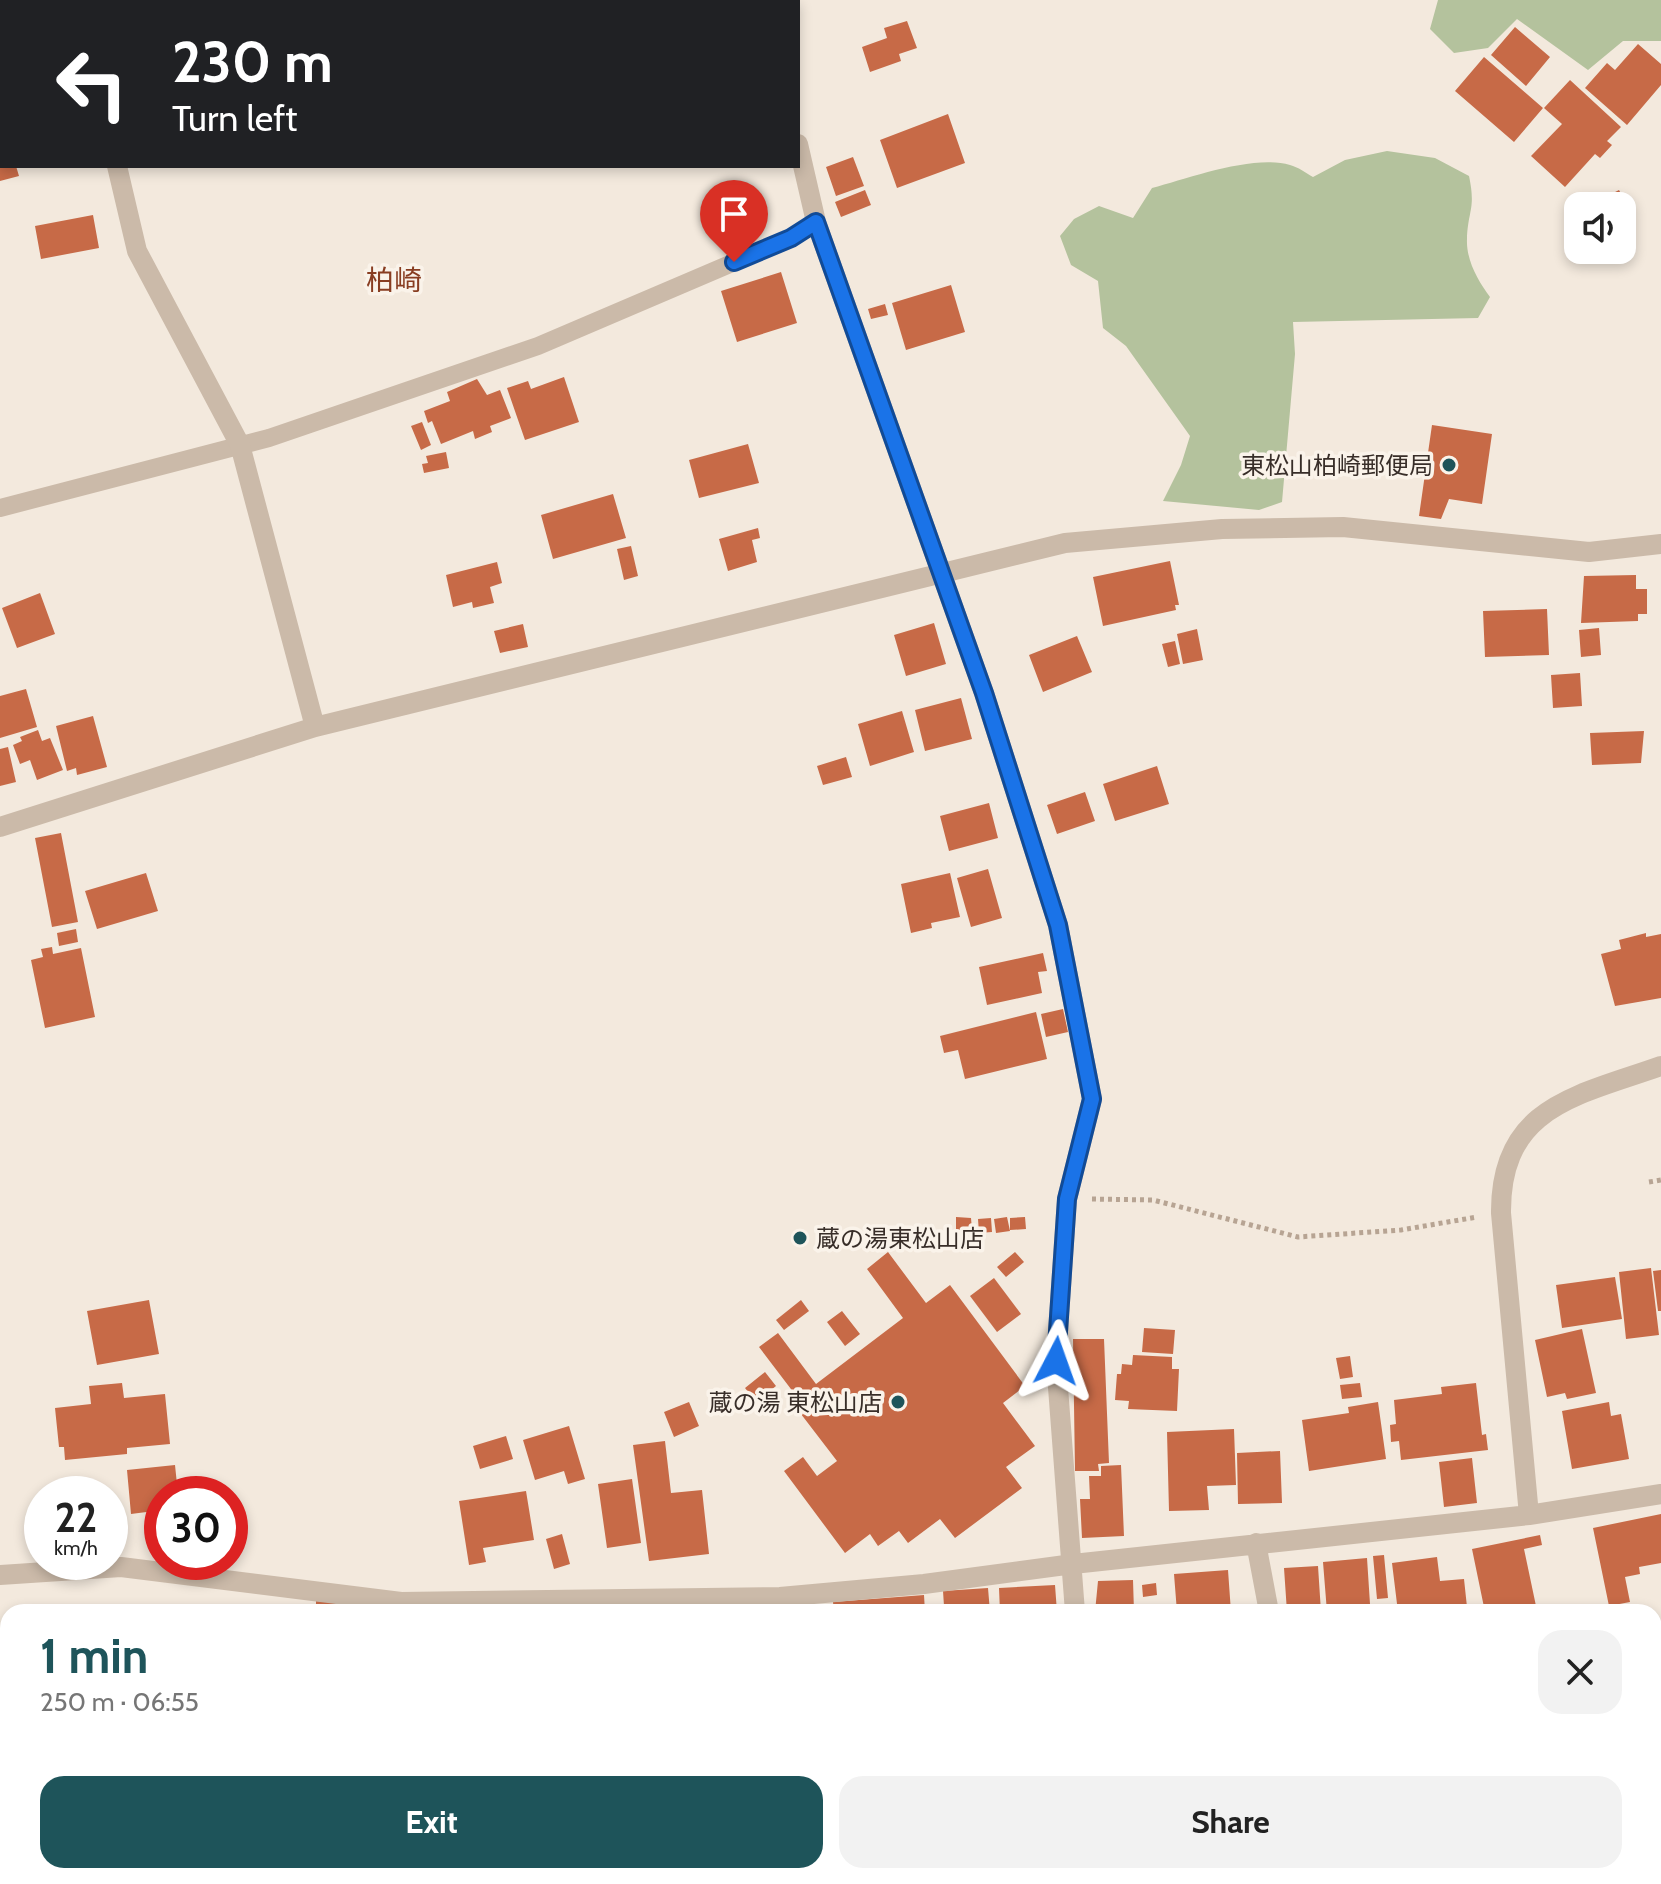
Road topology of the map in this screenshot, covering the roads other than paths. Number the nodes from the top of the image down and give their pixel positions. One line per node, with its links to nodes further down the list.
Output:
1 (800, 153): 3 (street)
2 (117, 168): 4 (street)
3 (816, 222): 4 (lane); 7 (street)
4 (240, 445): 5 (lane); 8 (street)
5 (0, 508)
6 (1661, 544): 7 (street)
7 (940, 574): 8 (street); 14 (street)
8 (315, 727): 9 (street)
9 (0, 827)
10 (1661, 1066): 12 (street)
11 (1661, 1494): 12 (street)
12 (1529, 1515): 13 (street)
13 (1256, 1543): 14 (street); 17 (street)
14 (1073, 1564): 15 (street); 16 (street)
15 (0, 1575)
16 (1075, 1604)
17 (1267, 1604)

